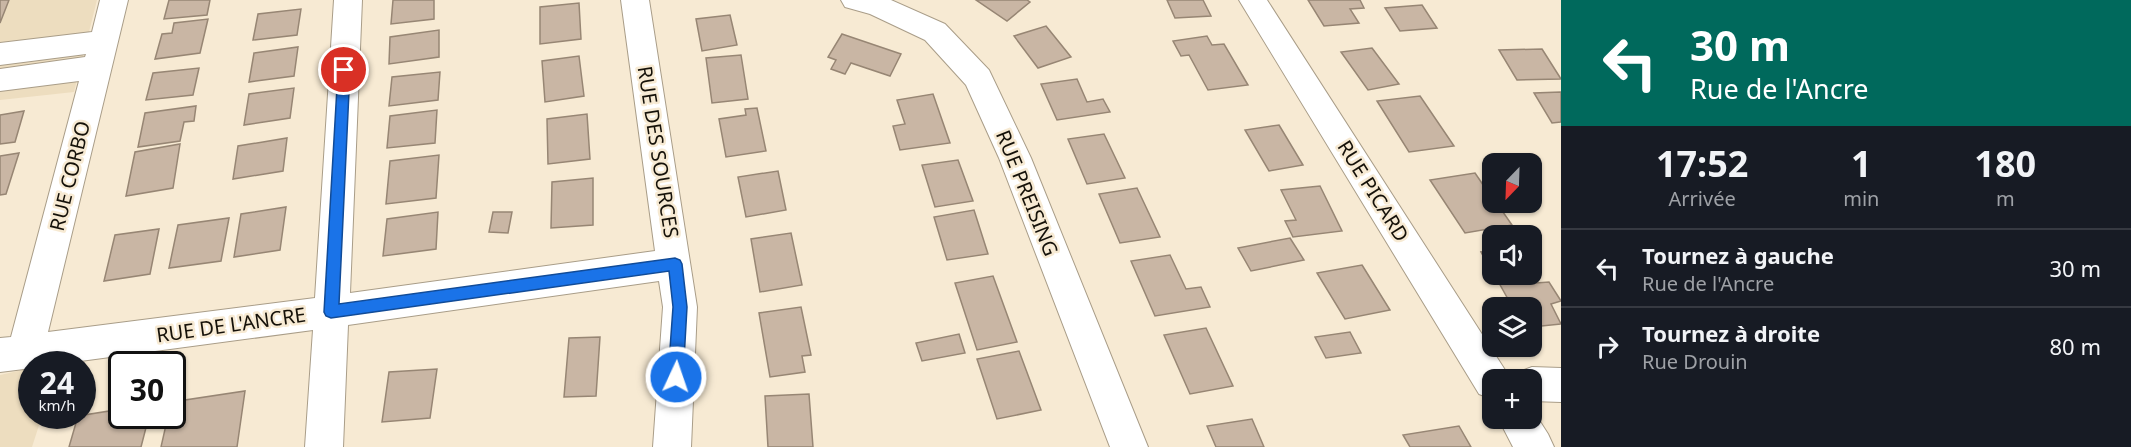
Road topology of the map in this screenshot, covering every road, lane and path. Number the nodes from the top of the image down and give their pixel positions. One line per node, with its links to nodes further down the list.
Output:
1 (114, 0): 7 (street, RUE CORBO)
2 (348, 0): 10 (street)
3 (635, 0): 9 (street, RUE DES SOURCES)
4 (855, 0): 18 (street, RUE PREISING)
5 (1253, 0): 12 (street, RUE PICARD)
6 (0, 54): 7 (street)
7 (101, 54): 8 (street); 11 (street, RUE CORBO)
8 (0, 80)
9 (675, 264): 10 (street, RUE DE L'ANCRE); 17 (street, RUE DES SOURCES)
10 (331, 312): 11 (street, RUE DE L'ANCRE); 16 (street)
11 (13, 353)
12 (1484, 369)
13 (1542, 384): 14 (street)
14 (1561, 385)
15 (1523, 429): 19 (street)
16 (324, 447)
17 (672, 447)
18 (1130, 447)
19 (1535, 447)

